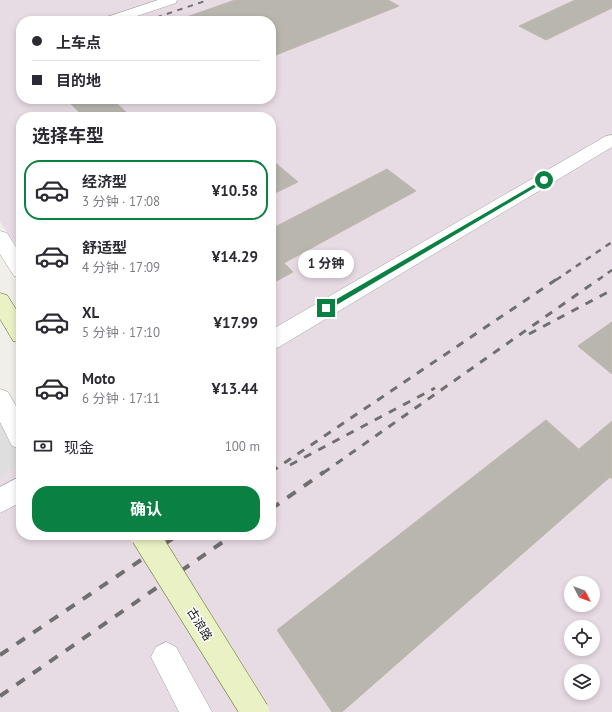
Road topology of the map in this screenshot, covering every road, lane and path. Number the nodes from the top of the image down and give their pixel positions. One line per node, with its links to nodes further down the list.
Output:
1 (171, 0): 2 (street)
2 (124, 16)
3 (612, 140): 8 (street)
4 (0, 238): 5 (street)
5 (16, 262)
6 (0, 301): 7 (main road)
7 (16, 327)
8 (276, 338)
9 (0, 399): 10 (street)
10 (16, 429)
11 (16, 491): 12 (street)
12 (0, 501)
13 (148, 540): 16 (main road, 古浪路, bridge)
14 (166, 657): 15 (street)
15 (196, 712)
16 (255, 712)

